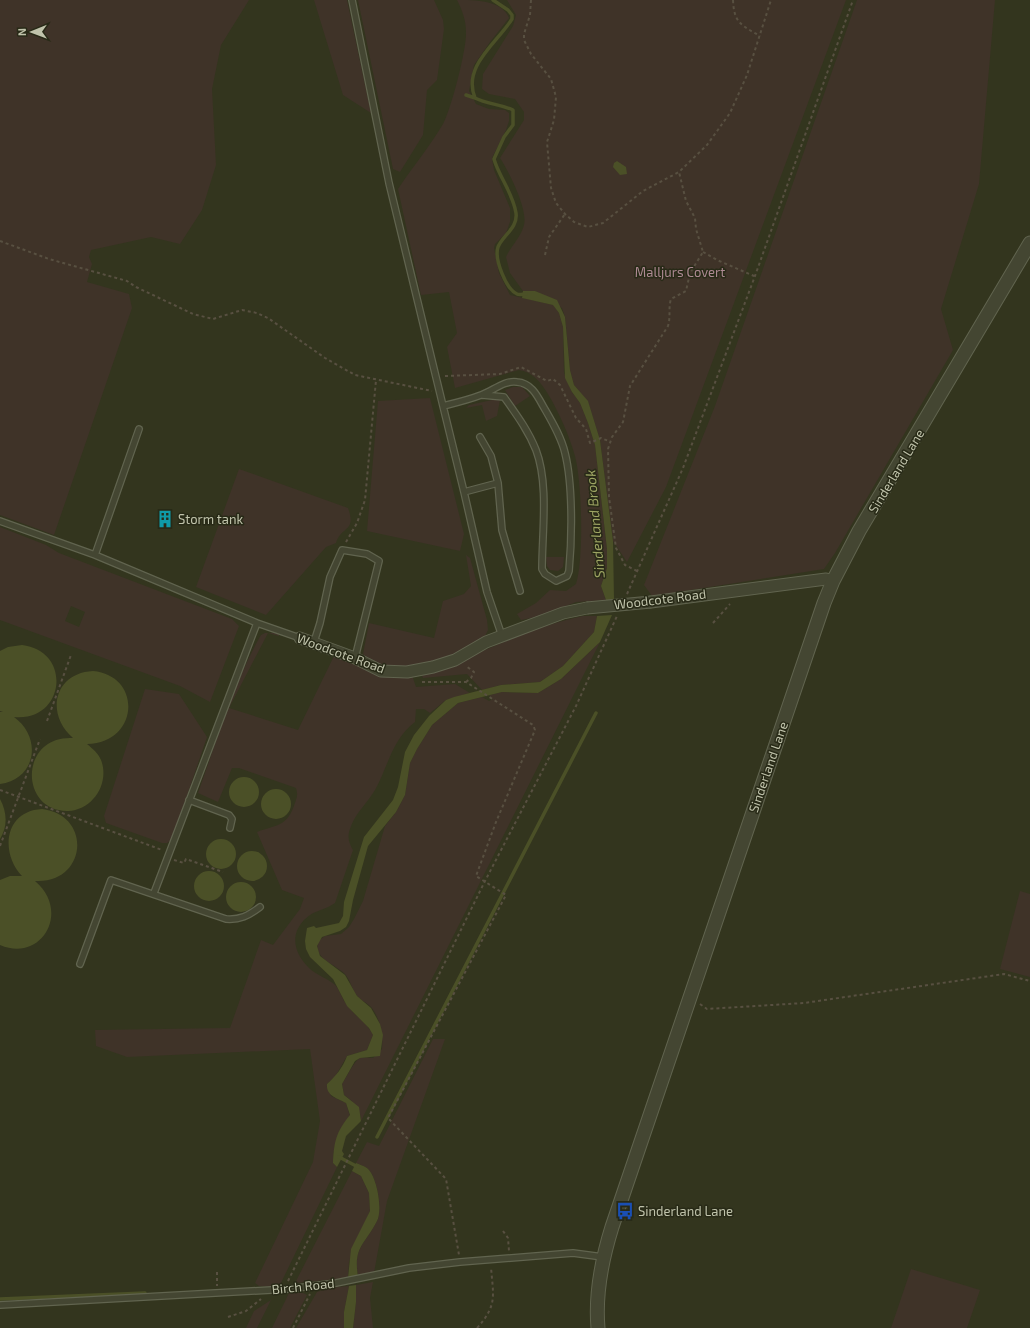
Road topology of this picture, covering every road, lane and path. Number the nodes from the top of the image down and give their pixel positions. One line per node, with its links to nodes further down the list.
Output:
1 (352, 0): 15 (lane)
2 (531, 0): 8 (path)
3 (733, 0): 6 (path)
4 (771, 0): 6 (path)
5 (852, 0): 13 (path)
6 (760, 36): 7 (path)
7 (679, 172): 8 (path); 11 (path)
8 (565, 214): 12 (path)
9 (0, 241): 14 (path)
10 (1030, 243): 28 (street, Sinderland Lane)
11 (703, 252): 13 (path); 20 (path)
12 (545, 255)
13 (755, 276): 27 (path)
14 (376, 380): 15 (path); 25 (path)
15 (439, 391): 17 (lane)
16 (482, 395): 16 (lane); 17 (lane)
17 (443, 406): 23 (lane)
18 (139, 429): 26 (lane)
19 (480, 437): 22 (lane)
20 (611, 442): 21 (path); 27 (path)
21 (590, 443)
22 (498, 483): 23 (lane); 30 (lane)
23 (464, 492): 35 (lane)
24 (0, 521): 26 (lane, Woodcote Road)
25 (342, 550): 37 (lane); 39 (lane)
26 (94, 555): 33 (lane, Woodcote Road)
27 (637, 571): 31 (path)
28 (833, 581): 29 (street, Woodcote Road); 57 (street, Sinderland Lane)
29 (731, 590): 34 (path); 35 (street, Woodcote Road, bridge)
30 (520, 592)
31 (624, 600)
32 (617, 614): 52 (path)
33 (257, 623): 36 (lane, Woodcote Road); 47 (lane)
34 (713, 623)
35 (502, 636): 40 (street, Woodcote Road)
36 (300, 638): 37 (street, Woodcote Road)
37 (314, 642): 39 (street, Woodcote Road)
38 (71, 655): 43 (path)
39 (355, 658): 40 (street, Woodcote Road)
40 (414, 671): 42 (path)
41 (471, 678): 42 (path)
42 (466, 682): 52 (path)
43 (47, 721)
44 (40, 739): 46 (path)
45 (0, 790): 46 (path)
46 (18, 796): 49 (path); 50 (path)
47 (189, 800): 48 (lane); 50 (lane)
48 (230, 828)
49 (0, 846)
50 (168, 855): 51 (path); 53 (lane)
51 (223, 872)
52 (485, 881): 62 (path); 65 (path)
53 (154, 893): 54 (lane); 55 (lane)
54 (260, 907)
55 (80, 964)
56 (1030, 981): 57 (path)
57 (689, 999): 59 (street, Sinderland Lane)
58 (503, 1231): 60 (path)
59 (603, 1257): 60 (lane, Birch Road); 72 (street, Sinderland Lane)
60 (510, 1258): 61 (lane, Birch Road)
61 (490, 1260): 62 (lane, Birch Road); 71 (path)
62 (460, 1262): 64 (lane, Birch Road)
63 (217, 1272): 67 (path)
64 (314, 1286): 65 (lane, Birch Road); 70 (path)
65 (284, 1289): 66 (lane, Birch Road)
66 (264, 1290): 67 (lane, Birch Road); 69 (path)
67 (217, 1293): 68 (lane, Birch Road)
68 (0, 1305)
69 (228, 1317)
70 (293, 1328)
71 (477, 1328)
72 (598, 1328)

